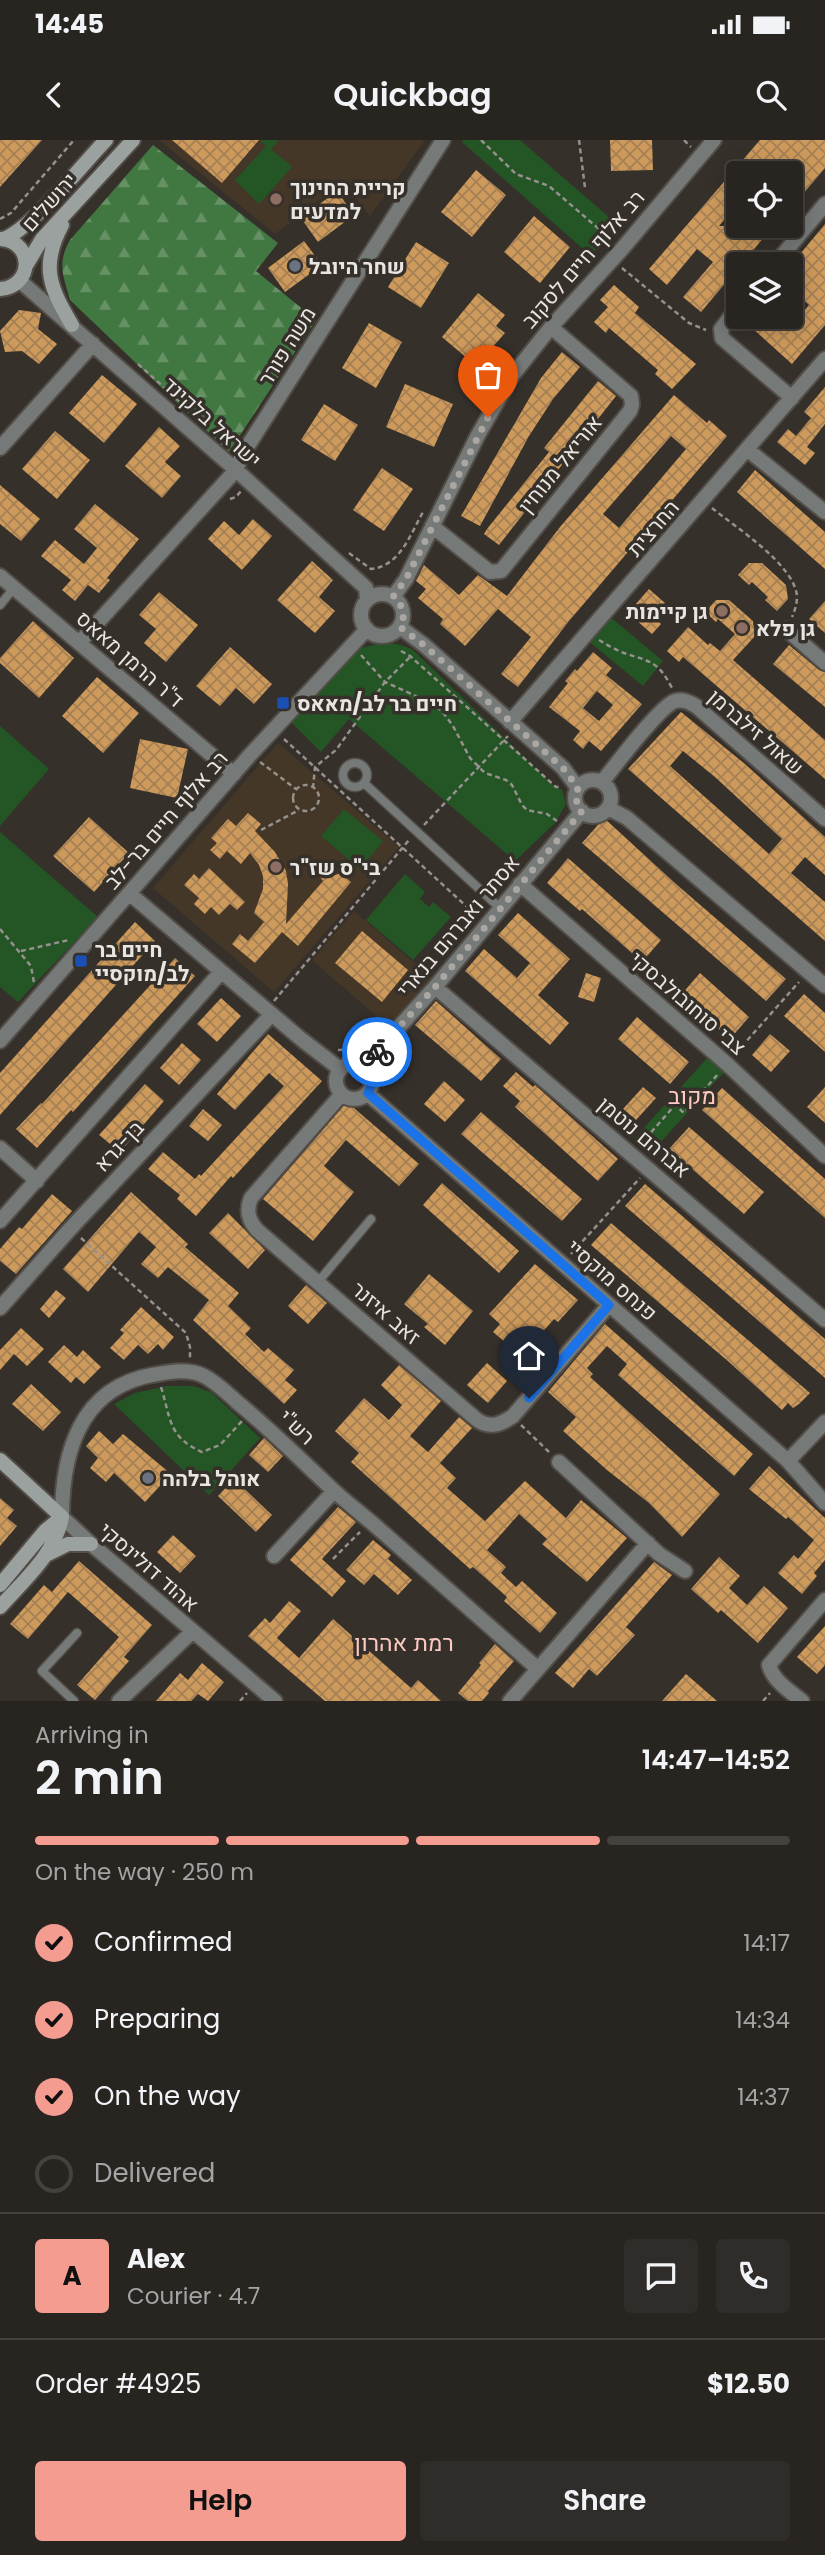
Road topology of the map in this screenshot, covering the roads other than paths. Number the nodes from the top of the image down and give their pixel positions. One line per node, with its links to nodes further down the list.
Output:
1 (106, 140): 7 (street, ירושלים)
2 (133, 140): 6 (street, ירושלים)
3 (443, 140): 20 (street, משה פורר)
4 (714, 140): 14 (street, רב אלוף חיים לסקוב)
5 (825, 204): 8 (street)
6 (69, 212): 9 (street, ירושלים); 13 (street)
7 (2, 239): 9 (street)
8 (785, 252)
9 (27, 264): 10 (street, ירושלים)
10 (20, 281): 11 (street); 13 (street, ישראל בלקינד)
11 (1, 290)
12 (726, 323): 17 (street)
13 (72, 325): 15 (street, ישראל בלקינד)
14 (551, 327): 22 (street, רב אלוף חיים לסקוב); 22 (street, אוריאל מנוחין)
15 (93, 344): 18 (street); 20 (street, ישראל בלקינד)
16 (825, 359): 17 (street, החרצית)
17 (792, 398): 19 (street, החרצית)
18 (0, 449)
19 (748, 450): 21 (street); 33 (street, החרצית)
20 (236, 470): 26 (street, ישראל בלקינד); 31 (street, משה פורר)
21 (825, 512)
22 (432, 526): 25 (street, רב אלוף חיים לסקוב)
23 (0, 576): 24 (street, ד"ר הרמן מאאס)
24 (14, 587): 27 (lane); 31 (street, ד"ר הרמן מאאס)
25 (393, 597): 26 (street); 28 (street)
26 (367, 600): 29 (street)
27 (0, 604)
28 (400, 627): 29 (street); 33 (street)
29 (367, 629): 34 (street, רב אלוף חיים בר-לב)
30 (786, 629): 32 (street)
31 (79, 643): 34 (street, ד"ר הרמן מאאס)
32 (825, 663)
33 (513, 725): 37 (street)
34 (234, 774): 42 (street, רב אלוף חיים בר-לב)
35 (602, 782): 37 (street); 38 (street); 40 (street, שאול זילברמן)
36 (364, 783): 43 (lane)
37 (572, 788): 39 (street)
38 (608, 808): 39 (street); 45 (street)
39 (582, 811): 41 (street, אסתר ואברהם בנארי)
40 (825, 819)
41 (520, 884): 43 (street, אסתר ואברהם בנארי); 54 (street, צבי סוחובולבסקי)
42 (130, 894): 44 (street); 48 (street, רב אלוף חיים בר-לב)
43 (495, 904): 46 (street, אסתר ואברהם בנארי)
44 (221, 972): 47 (street); 55 (street)
45 (825, 986)
46 (435, 987): 49 (street, אסתר ואברהם בנארי); 61 (street, אברהם נוטמן)
47 (272, 1014): 50 (street); 60 (street, בן-גרא)
48 (0, 1041)
49 (364, 1066): 50 (street); 51 (street)
50 (340, 1069): 52 (street)
51 (368, 1093): 52 (street); 59 (street, פנחס מוקסיי)
52 (341, 1095): 58 (street, זאב איזנר)
53 (0, 1148): 55 (street)
54 (825, 1156)
55 (37, 1181): 57 (street)
56 (371, 1219): 58 (lane)
57 (0, 1221)
58 (318, 1282): 59 (street, זאב איזנר)
59 (609, 1305): 64 (street, פנחס מוקסיי)
60 (0, 1308)
61 (825, 1320)
62 (825, 1422): 64 (street)
63 (0, 1460): 68 (street, אהוד דולינסקי)
64 (788, 1461): 67 (street, פנחס מוקסיי)
65 (559, 1462): 70 (street)
66 (334, 1491): 68 (street, רש"י); 72 (street); 79 (street, רש"י)
67 (825, 1503)
68 (62, 1517): 69 (street, אהוד דולינסקי); 71 (street); 74 (street)
69 (91, 1544): 71 (street); 77 (street, אהוד דולינסקי)
70 (648, 1544): 73 (street); 79 (street)
71 (47, 1554): 76 (street)
72 (274, 1556)
73 (685, 1571)
74 (0, 1585)
75 (825, 1600): 84 (street)
76 (0, 1607)
77 (192, 1632): 81 (street); 82 (street, אהוד דולינסקי)
78 (77, 1633): 80 (lane)
79 (538, 1669): 83 (street)
80 (74, 1701)
81 (119, 1701)
82 (275, 1701)
83 (510, 1701)
84 (802, 1701)

